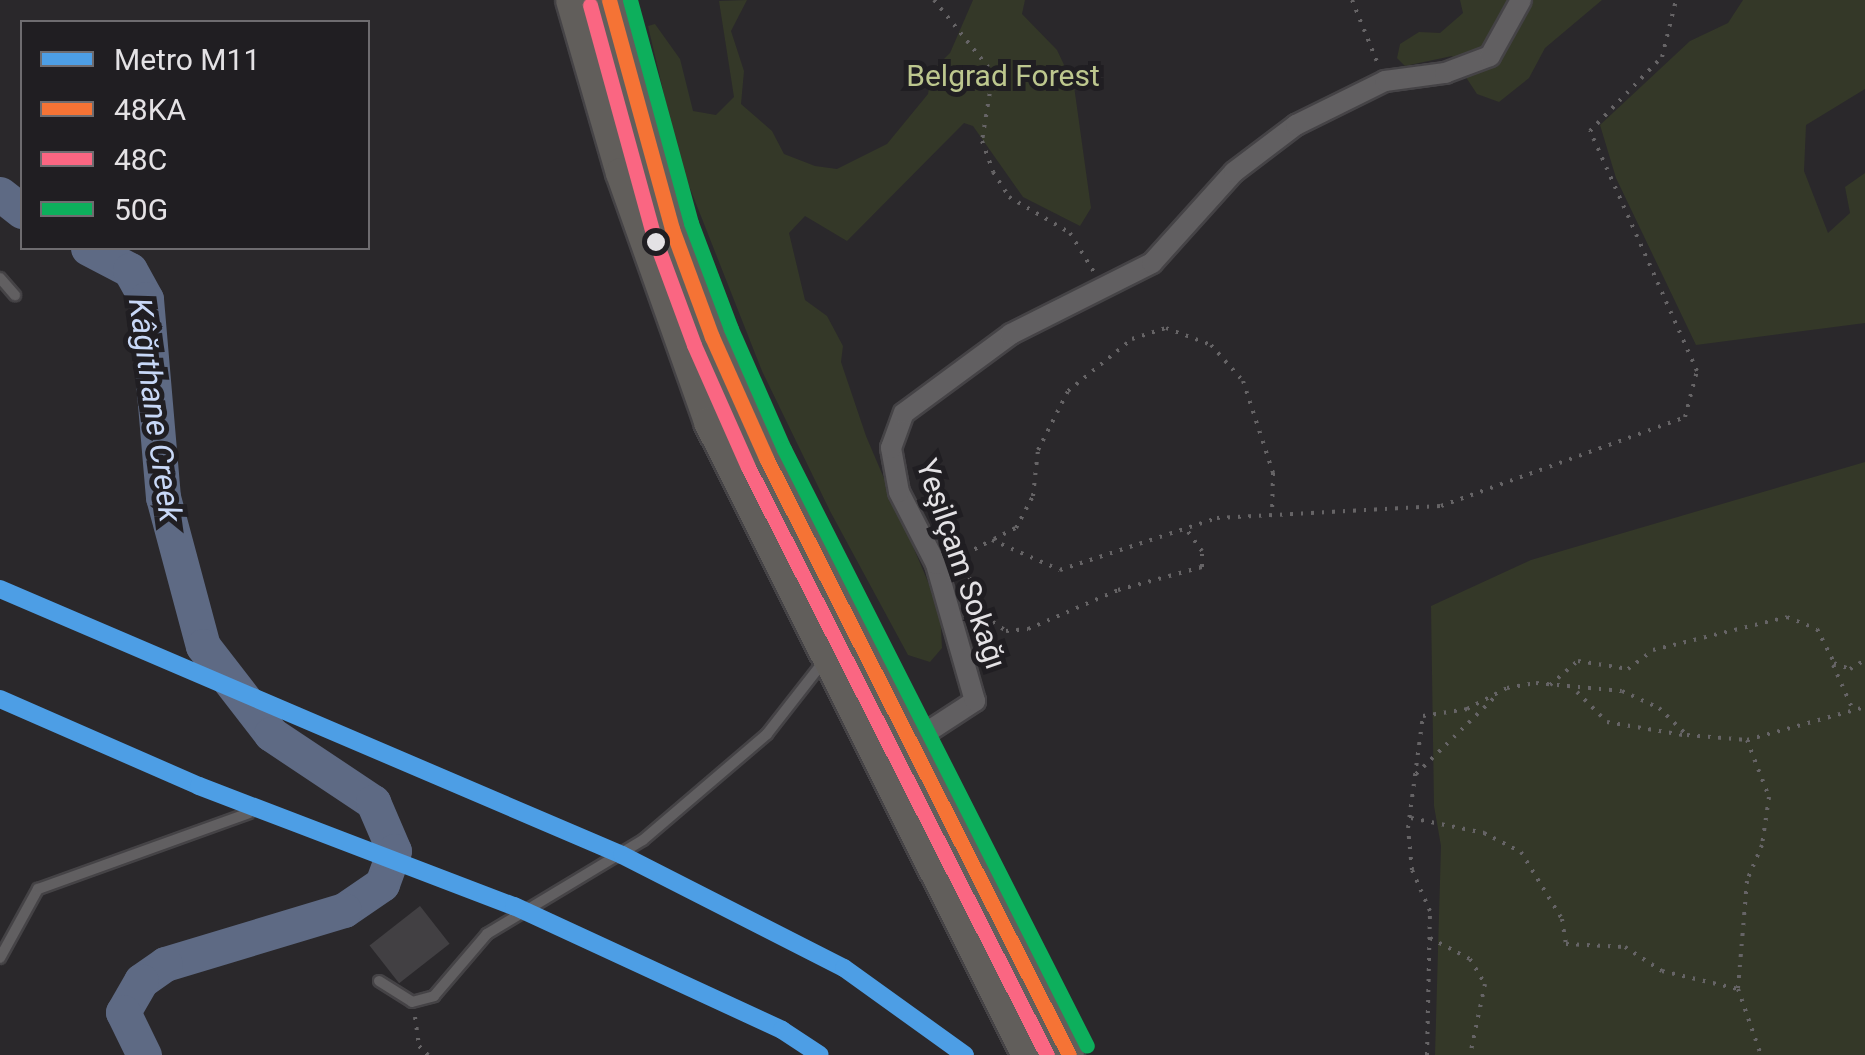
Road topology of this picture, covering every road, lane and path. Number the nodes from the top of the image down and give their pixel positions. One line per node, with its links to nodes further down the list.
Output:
1 (572, 0): 16 (main road)
2 (609, 0): 26 (main road)
3 (934, 0): 9 (path)
4 (1352, 0): 7 (path)
5 (1521, 0): 7 (street, Yeşilçam Sokağı)
6 (1676, 0): 11 (path)
7 (1384, 80): 9 (street, Yeşilçam Sokağı)
8 (0, 278): 10 (lane)
9 (1099, 286): 15 (street, Yeşilçam Sokağı)
10 (16, 296)
11 (1272, 513): 12 (path); 13 (path)
12 (1186, 528): 13 (path); 14 (path)
13 (992, 540): 14 (path)
14 (962, 557): 15 (path)
15 (936, 564): 26 (street, Yeşilçam Sokağı)
16 (829, 658): 34 (lane); 36 (main road)
17 (1865, 660): 18 (path)
18 (1831, 661): 19 (path); 23 (path)
19 (1550, 686): 20 (path); 21 (path)
20 (1500, 692): 27 (path); 27 (path)
21 (1577, 692): 24 (path); 24 (path)
22 (1865, 708): 23 (path)
23 (1854, 710): 25 (path)
24 (1687, 736): 25 (path)
25 (1747, 740): 33 (path)
26 (909, 744): 37 (main road)
27 (1416, 774): 29 (path)
28 (249, 813): 31 (lane)
29 (1410, 818): 30 (path); 33 (path)
30 (1428, 936): 38 (path); 39 (path)
31 (0, 958)
32 (379, 981): 34 (lane)
33 (1738, 988): 40 (path)
34 (412, 1002): 35 (path)
35 (428, 1055)
36 (1027, 1055)
37 (1069, 1055)
38 (1426, 1055)
39 (1470, 1055)
40 (1760, 1055)

